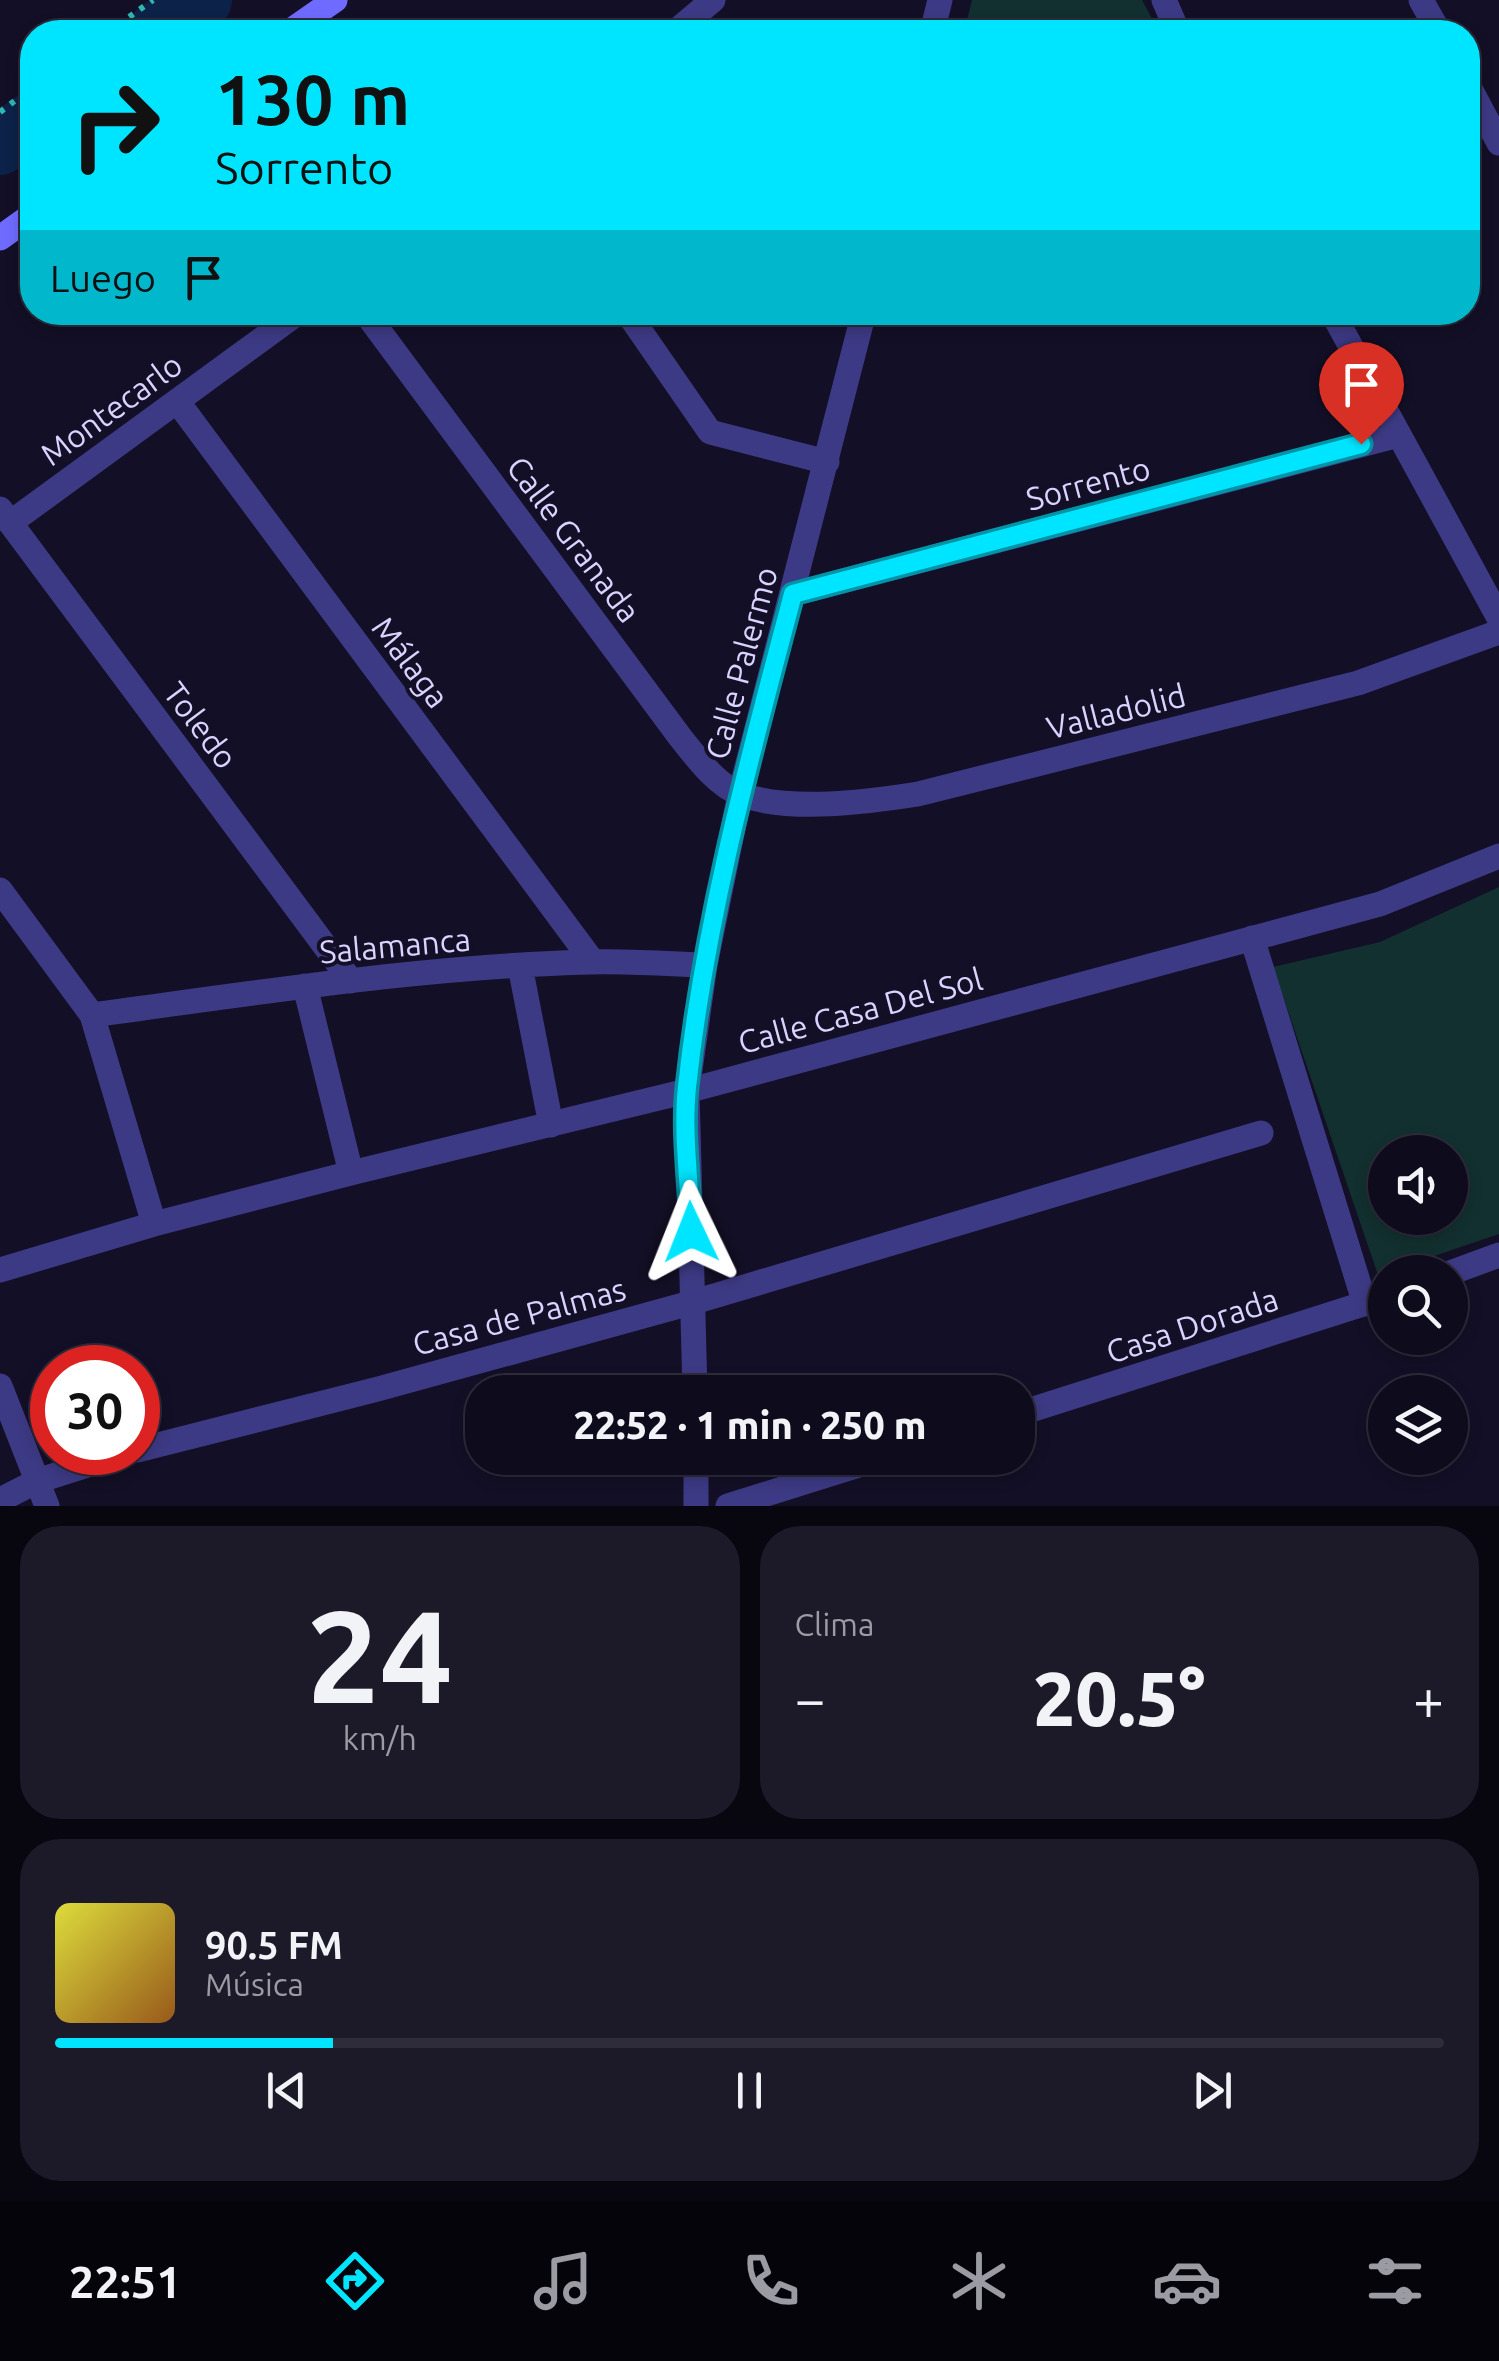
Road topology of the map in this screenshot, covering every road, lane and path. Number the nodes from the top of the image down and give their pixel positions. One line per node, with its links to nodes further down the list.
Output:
1 (153, 0): 4 (path)
2 (335, 0): 5 (street)
3 (713, 0): 6 (street)
4 (125, 20)
5 (306, 20)
6 (689, 20)
7 (1480, 107): 8 (street)
8 (1499, 143)
9 (280, 325): 14 (street, Montecarlo)
10 (375, 325): 21 (street, Calle Granada)
11 (637, 325): 16 (street)
12 (861, 325): 16 (street, Calle Palermo)
13 (1339, 325): 15 (street)
14 (176, 401): 17 (street, Montecarlo); 25 (street, Málaga)
15 (1399, 434): 18 (street, Sorrento); 19 (street)
16 (827, 462): 18 (street, Calle Palermo)
17 (5, 516): 28 (street, Toledo)
18 (793, 594): 21 (street, Calle Palermo)
19 (1499, 618)
20 (1499, 632): 21 (street, Valladolid)
21 (740, 794): 26 (street, Calle Palermo)
22 (1499, 856): 24 (street, Calle Casa Del Sol)
23 (0, 890): 30 (street)
24 (1252, 938): 31 (street, Calle Casa Del Sol); 39 (street)
25 (593, 962): 26 (street, Salamanca); 27 (street, Salamanca)
26 (705, 965): 31 (street, Calle Palermo)
27 (520, 966): 28 (street, Salamanca); 32 (street)
28 (350, 981): 29 (street, Salamanca)
29 (305, 986): 30 (street, Salamanca); 34 (street)
30 (92, 1015): 35 (street)
31 (687, 1091): 32 (street, Calle Casa Del Sol); 40 (street, Calle Palermo)
32 (552, 1126): 34 (street, Calle Casa Del Sol)
33 (1261, 1133): 40 (street, Casa de Palmas)
34 (351, 1172): 35 (street, Calle Casa Del Sol)
35 (154, 1224): 38 (street, Calle Casa Del Sol)
36 (1499, 1255): 37 (street)
37 (1468, 1266)
38 (0, 1270)
39 (1368, 1280)
40 (694, 1302): 42 (street, Calle Palermo); 45 (street, Casa de Palmas)
41 (1368, 1303): 44 (street, Casa Dorada)
42 (695, 1375)
43 (0, 1386): 49 (street)
44 (1035, 1409)
45 (160, 1444)
46 (53, 1475): 49 (street)
47 (696, 1475): 52 (street)
48 (827, 1475): 53 (street)
49 (37, 1480): 50 (street); 51 (street)
50 (0, 1500)
51 (47, 1506)
52 (696, 1506)
53 (728, 1506)

